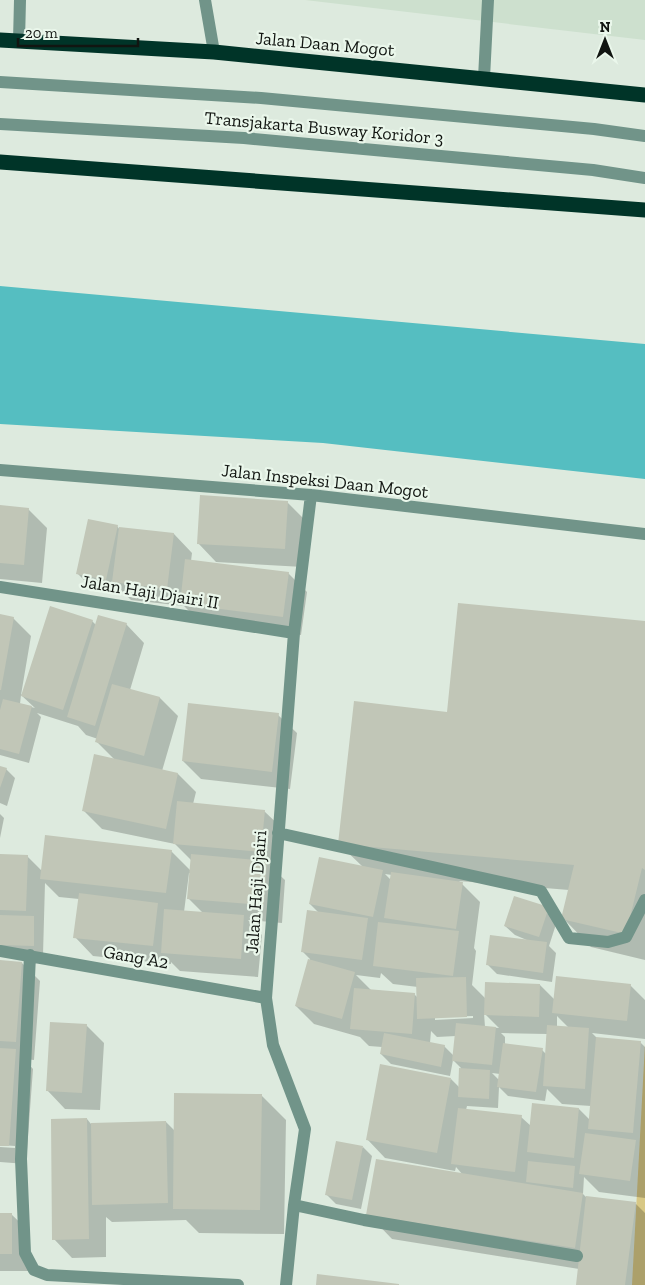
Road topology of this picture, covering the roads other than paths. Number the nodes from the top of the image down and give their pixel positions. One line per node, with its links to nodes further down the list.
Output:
1 (20, 0): 5 (street)
2 (205, 0): 6 (street)
3 (488, 0): 7 (street)
4 (0, 40): 5 (highway, Jalan Daan Mogot)
5 (19, 41): 6 (highway, Jalan Daan Mogot)
6 (214, 52): 7 (highway, Jalan Daan Mogot)
7 (484, 78): 9 (highway, Jalan Daan Mogot)
8 (0, 82): 11 (street, Transjakarta Busway Koridor 3)
9 (645, 95)
10 (0, 124): 13 (street, Transjakarta Busway Koridor 3)
11 (645, 136)
12 (0, 162): 14 (highway)
13 (645, 178)
14 (645, 210)
15 (0, 470): 16 (street, Jalan Inspeksi Daan Mogot)
16 (311, 496): 17 (street, Jalan Inspeksi Daan Mogot); 19 (street, Jalan Haji Djairi)
17 (645, 534)
18 (0, 587): 19 (street, Jalan Haji Djairi II)
19 (294, 633): 20 (street, Jalan Haji Djairi)
20 (278, 833): 21 (street); 24 (street, Jalan Haji Djairi)
21 (645, 900)
22 (0, 952): 23 (street, Gang A2)
23 (30, 955): 24 (street, Gang A2); 27 (street)
24 (266, 998): 25 (street, Jalan Haji Djairi)
25 (294, 1205): 26 (street); 28 (street, Jalan Haji Djairi)
26 (577, 1256)
27 (238, 1285)
28 (286, 1285)

